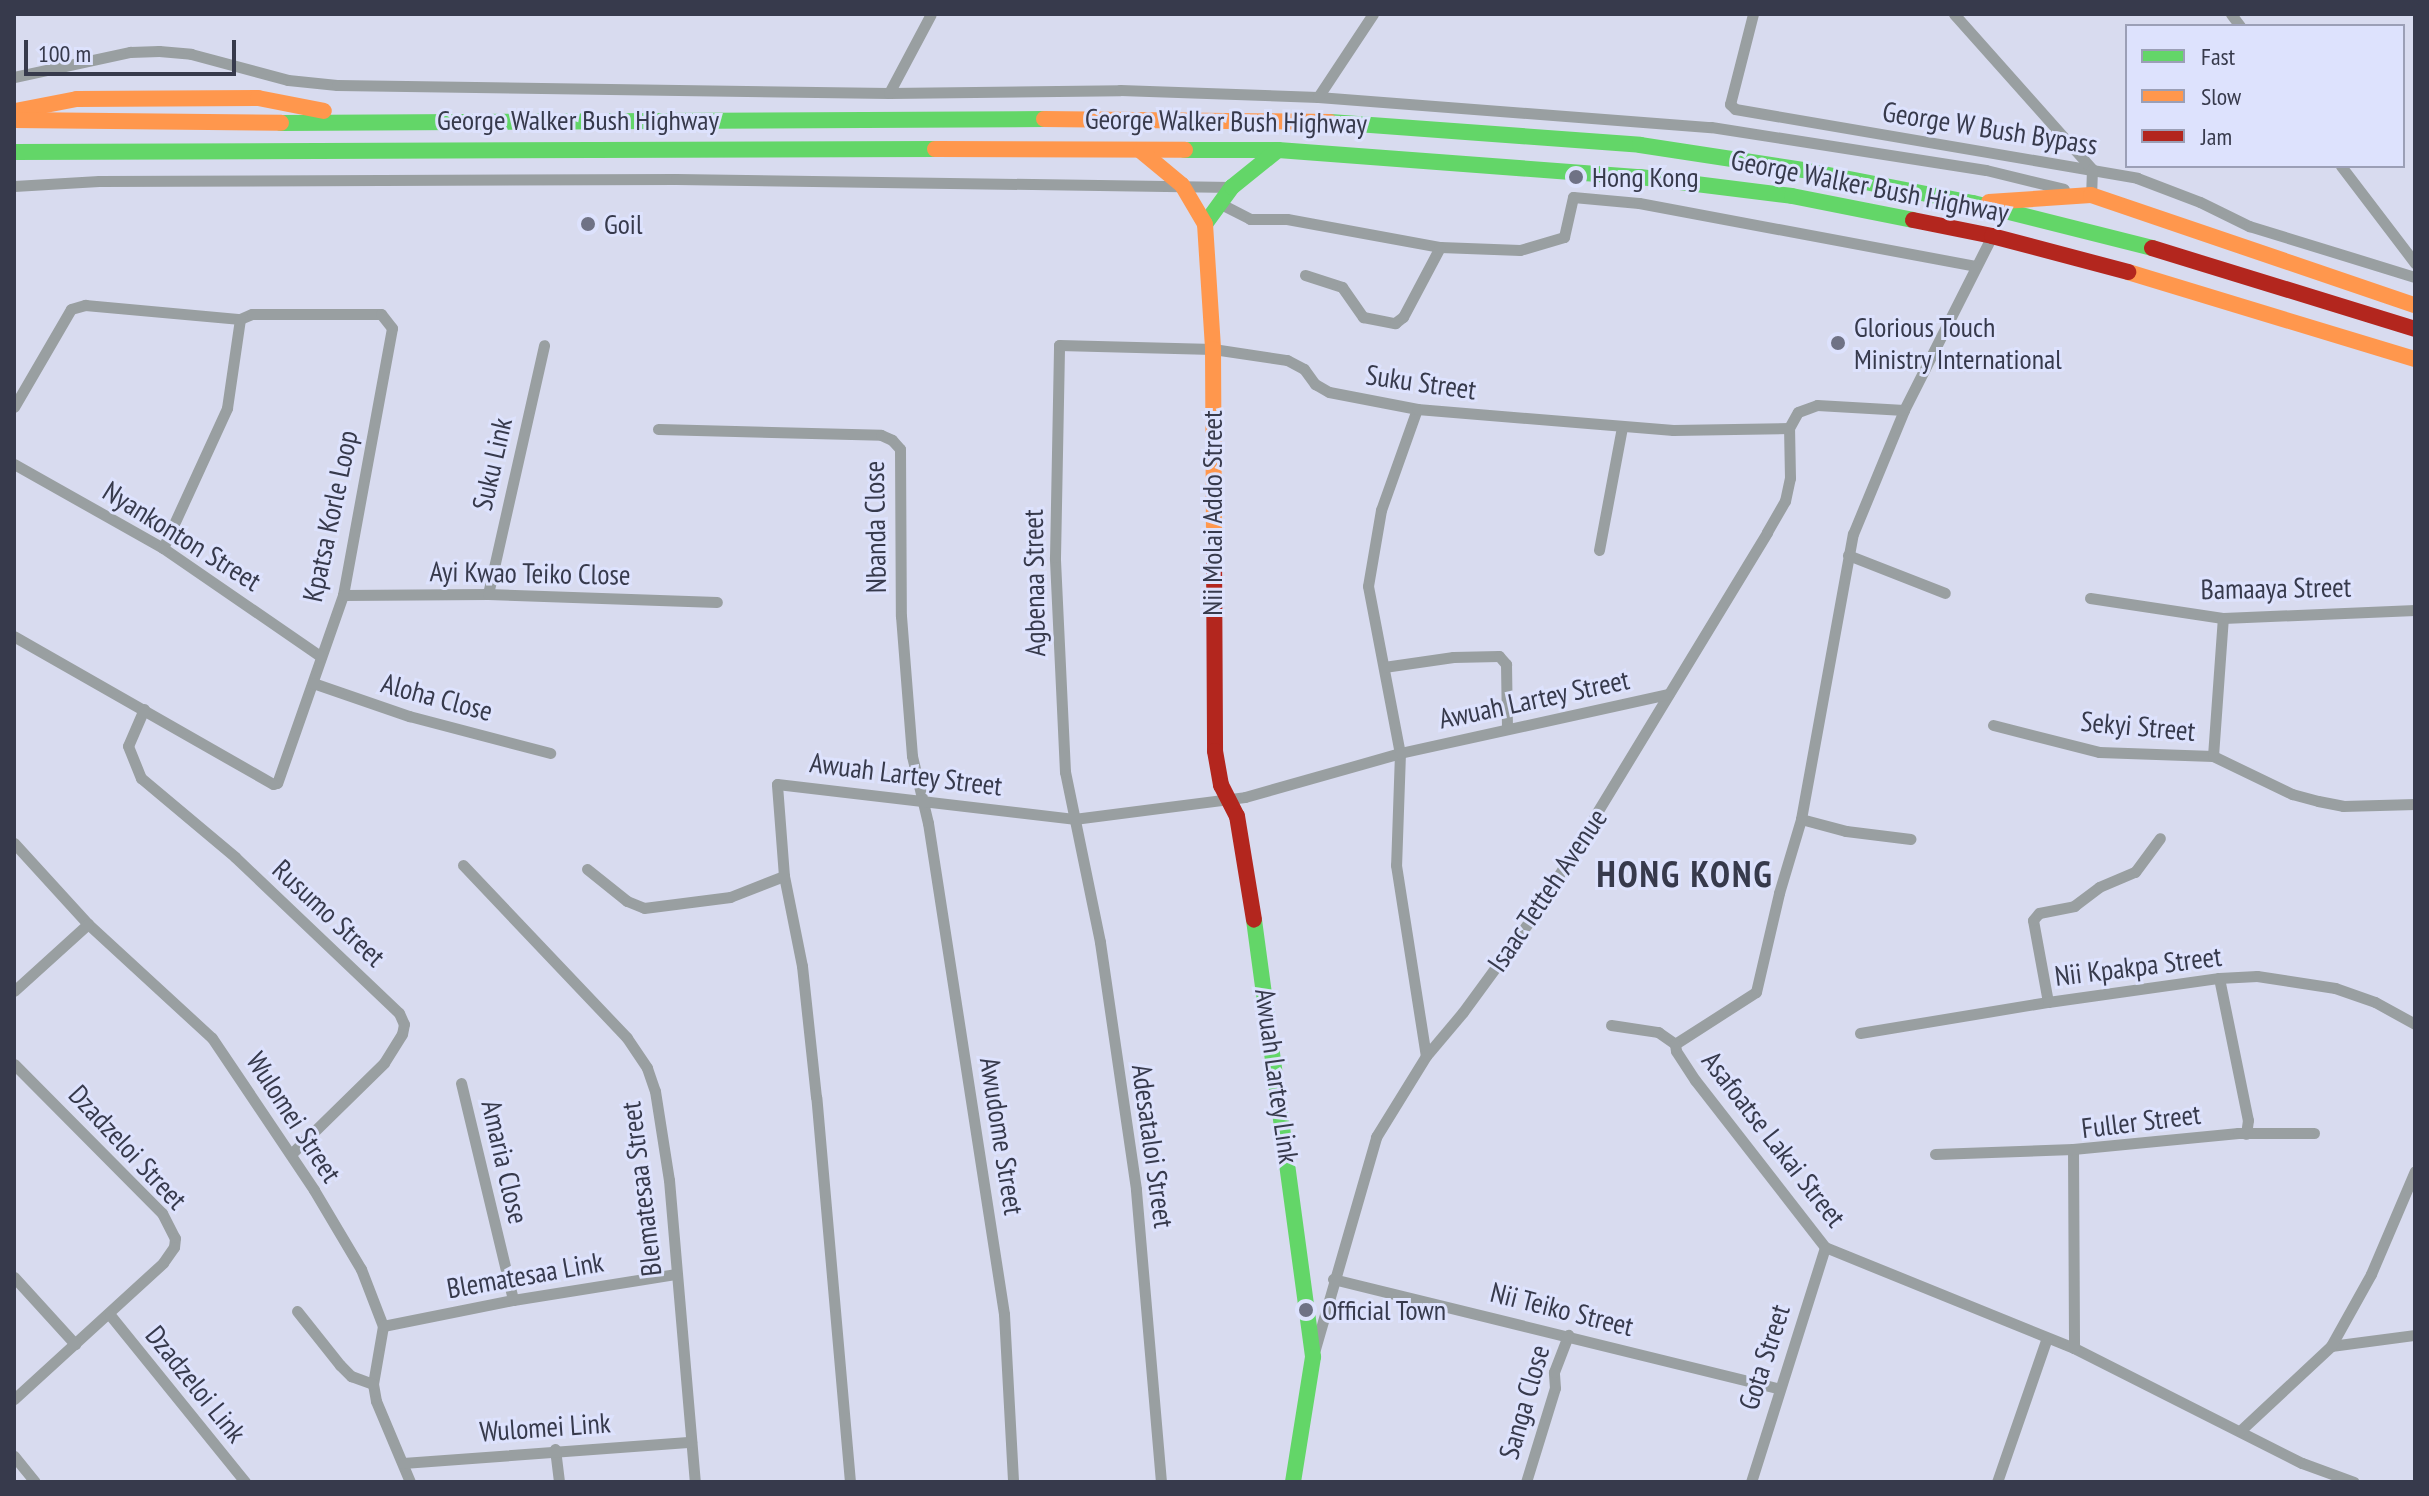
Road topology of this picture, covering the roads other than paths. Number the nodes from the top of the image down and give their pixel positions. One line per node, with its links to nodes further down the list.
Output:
1 (931, 14): 6 (street)
2 (1373, 14): 7 (street)
3 (1753, 14): 15 (street, George W Bush Bypass)
4 (1954, 14): 15 (street)
5 (14, 77): 6 (street)
6 (889, 93): 7 (street)
7 (1318, 97): 19 (street)
8 (14, 111): 10 (main road)
9 (14, 120): 10 (main road, George Walker Bush Highway)
10 (368, 120): 21 (main road, George Walker Bush Highway)
11 (1278, 150): 12 (main road, George Walker Bush Highway); 18 (main road); 23 (main road, George Walker Bush Highway)
12 (1141, 151): 13 (main road, George Walker Bush Highway); 16 (main road, Nii Molai Addo Street)
13 (14, 152)
14 (2343, 168): 25 (street)
15 (2092, 169): 19 (street); 28 (street, George W Bush Bypass)
16 (1182, 185): 17 (street); 18 (street); 22 (main road, Nii Molai Addo Street)
17 (14, 186)
18 (1232, 187): 20 (main road)
19 (2086, 194): 21 (main road); 29 (main road)
20 (1219, 203): 22 (main road); 24 (street)
21 (1973, 203): 31 (main road, George Walker Bush Highway)
22 (1205, 224): 34 (main road, Nii Molai Addo Street)
23 (1992, 236): 26 (street, Asafoatse Lakai Street); 35 (main road, George Walker Bush Highway)
24 (1440, 247): 26 (street); 27 (street)
25 (2415, 263)
26 (1975, 266): 38 (street, Asafoatse Lakai Street)
27 (1305, 275)
28 (2415, 277)
29 (2415, 305)
30 (240, 319): 36 (street, Kpatsa Korle Loop); 43 (street); 48 (street, Kpatsa Korle Loop)
31 (2415, 329)
32 (544, 345): 47 (street, Suku Link)
33 (1059, 345): 34 (street, Suku Street); 67 (street, Agbenaa Street)
34 (1213, 349): 37 (street, Suku Street); 65 (main road, Nii Molai Addo Street)
35 (2415, 359)
36 (15, 404)
37 (1417, 409): 39 (street, Suku Street); 55 (street)
38 (1904, 410): 40 (street); 45 (street, Asafoatse Lakai Street)
39 (1622, 427): 40 (street, Suku Street); 44 (street)
40 (1789, 428): 57 (street, Isaac Tetteh Avenue)
41 (658, 429): 64 (street, Nbanda Close)
42 (14, 464): 43 (street, Nyankonton Street)
43 (163, 548): 54 (street, Nyankonton Street)
44 (1599, 550)
45 (1848, 555): 46 (street); 68 (street, Asafoatse Lakai Street)
46 (1945, 593)
47 (488, 594): 48 (street, Ayi Kwao Teiko Close); 50 (street, Ayi Kwao Teiko Close)
48 (343, 595): 54 (street, Kpatsa Korle Loop)
49 (2090, 598): 52 (street, Bamaaya Street)
50 (717, 602)
51 (2415, 610): 52 (street, Bamaaya Street)
52 (2223, 618): 63 (street)
53 (14, 636): 58 (street, Kpatsa Korle Loop)
54 (320, 656): 56 (street, Kpatsa Korle Loop)
55 (1384, 667): 60 (street); 62 (street)
56 (313, 683): 58 (street, Kpatsa Korle Loop); 61 (street, Aloha Close)
57 (1669, 694): 60 (street, Awuah Lartey Street); 83 (street, Isaac Tetteh Avenue)
58 (144, 709): 89 (street, Rusumo Street)
59 (1993, 725): 63 (street, Sekyi Street)
60 (1507, 728): 62 (street, Awuah Lartey Street)
61 (550, 753)
62 (1400, 753): 65 (street, Awuah Lartey Street); 83 (street)
63 (2213, 756): 66 (street, Sekyi Street)
64 (921, 800): 67 (street, Awuah Lartey Street); 74 (street, Awuah Lartey Street); 121 (street, Awudome Street)
65 (1226, 800): 67 (street, Awuah Lartey Street); 106 (main road, Awuah Lartey Link)
66 (2415, 804)
67 (1074, 819): 122 (street, Adesataloi Street)
68 (1801, 819): 70 (street); 82 (street, Asafoatse Lakai Street)
69 (2160, 838): 78 (street)
70 (1911, 839)
71 (14, 843): 75 (street, Wulomei Street)
72 (463, 865): 93 (street, Blematesaa Street)
73 (587, 869): 74 (street)
74 (784, 876): 120 (street, Awuah Lartey Street)
75 (88, 924): 77 (street); 89 (street, Wulomei Street)
76 (2219, 978): 78 (street, Nii Kpakpa Street); 79 (street, Nii Kpakpa Street); 86 (street)
77 (14, 991)
78 (2048, 1002): 81 (street, Nii Kpakpa Street)
79 (2415, 1024)
80 (1611, 1025): 82 (street)
81 (1860, 1033)
82 (1675, 1044): 92 (street, Asafoatse Lakai Street)
83 (1426, 1056): 95 (street, Isaac Tetteh Avenue)
84 (14, 1064): 98 (street, Dzadzeloi Street)
85 (461, 1083): 96 (street, Amaria Close)
86 (2247, 1130): 87 (street, Fuller Street); 88 (street, Fuller Street)
87 (2314, 1133)
88 (2073, 1149): 90 (street); 105 (street, Fuller Street)
89 (291, 1154): 99 (street, Wulomei Street)
90 (1935, 1154)
91 (2415, 1171): 104 (street)
92 (1825, 1247): 102 (street, Asafoatse Lakai Street); 108 (street, Gota Street)
93 (675, 1274): 96 (street, Blematesaa Link); 111 (street, Blematesaa Street)
94 (14, 1277): 103 (street)
95 (1333, 1279): 100 (street, Nii Teiko Street); 106 (street, Isaac Tetteh Avenue)
96 (513, 1300): 99 (street, Blematesaa Link)
97 (297, 1311): 107 (street)
98 (110, 1315): 103 (street, Dzadzeloi Street); 116 (street, Dzadzeloi Link)
99 (383, 1326): 107 (street)
100 (1568, 1335): 108 (street, Nii Teiko Street); 124 (street, Sanga Close)
101 (2415, 1335): 104 (street)
102 (2047, 1338): 105 (street, Asafoatse Lakai Street); 126 (street)
103 (75, 1344): 109 (street, Dzadzeloi Street)
104 (2331, 1346): 110 (street)
105 (2074, 1348): 110 (street, Asafoatse Lakai Street)
106 (1313, 1357): 123 (main road, Isaac Tetteh Avenue)
107 (373, 1384): 114 (street)
108 (1778, 1388): 125 (street, Gota Street)
109 (14, 1399)
110 (2241, 1430): 127 (street, Asafoatse Lakai Street)
111 (691, 1442): 112 (street, Wulomei Link); 119 (street, Blematesaa Street)
112 (555, 1449): 114 (street, Wulomei Link); 118 (street)
113 (14, 1456): 115 (street)
114 (403, 1463): 117 (street)
115 (35, 1482)
116 (245, 1482)
117 (410, 1482)
118 (559, 1482)
119 (695, 1482)
120 (850, 1482)
121 (1013, 1482)
122 (1161, 1482)
123 (1293, 1482)
124 (1526, 1482)
125 (1751, 1482)
126 (1997, 1482)
127 (2354, 1482)

